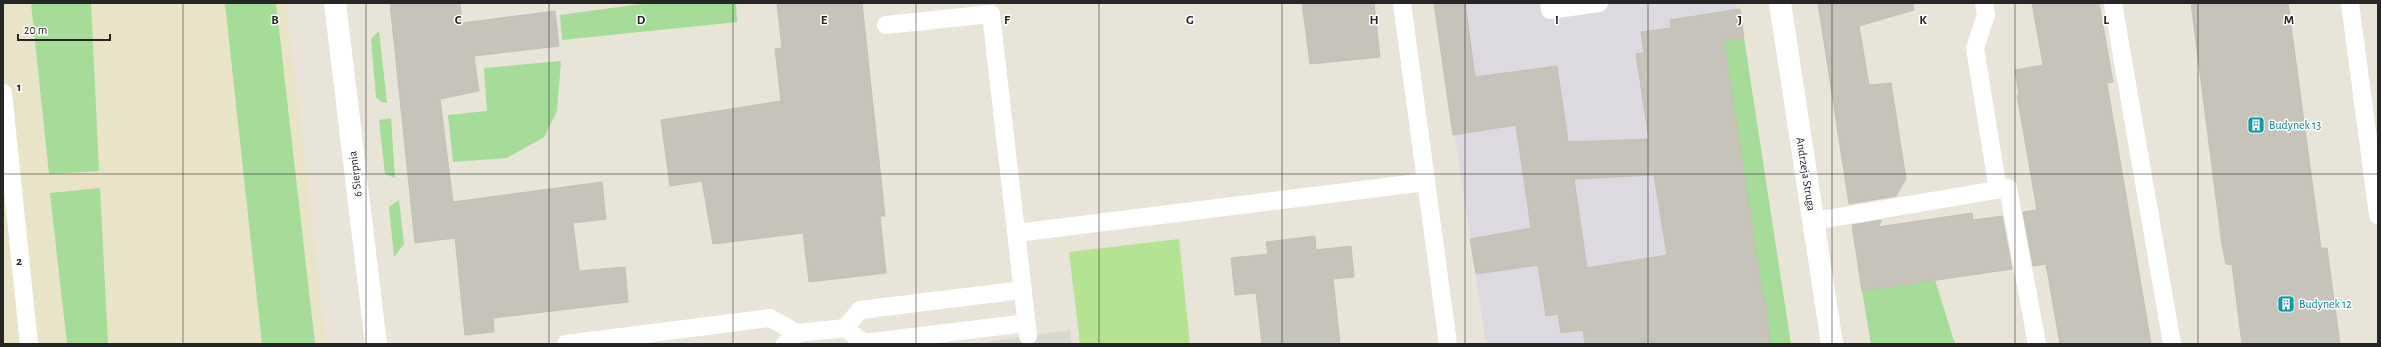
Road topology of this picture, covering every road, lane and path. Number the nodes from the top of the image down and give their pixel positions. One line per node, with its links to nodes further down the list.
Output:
1 (335, 3): 21 (street, 6 Sierpnia)
2 (1402, 3): 11 (lane)
3 (1549, 3): 4 (lane)
4 (1599, 3)
5 (1780, 3): 14 (street, Andrzeja Struga)
6 (1984, 3): 12 (lane)
7 (2113, 3): 26 (lane)
8 (2350, 3): 13 (lane)
9 (886, 25): 15 (lane)
10 (3, 93): 20 (lane)
11 (1426, 182): 15 (lane); 23 (lane)
12 (1998, 190): 14 (lane); 25 (lane)
13 (2378, 215)
14 (1814, 221): 24 (street, Andrzeja Struga)
15 (1016, 233): 16 (lane)
16 (1022, 290): 17 (lane); 17 (lane)
17 (845, 328): 18 (lane)
18 (826, 337): 19 (lane)
19 (791, 339): 22 (lane)
20 (29, 344)
21 (376, 344)
22 (566, 344)
23 (1448, 344)
24 (1832, 344)
25 (2037, 344)
26 (2172, 344)

